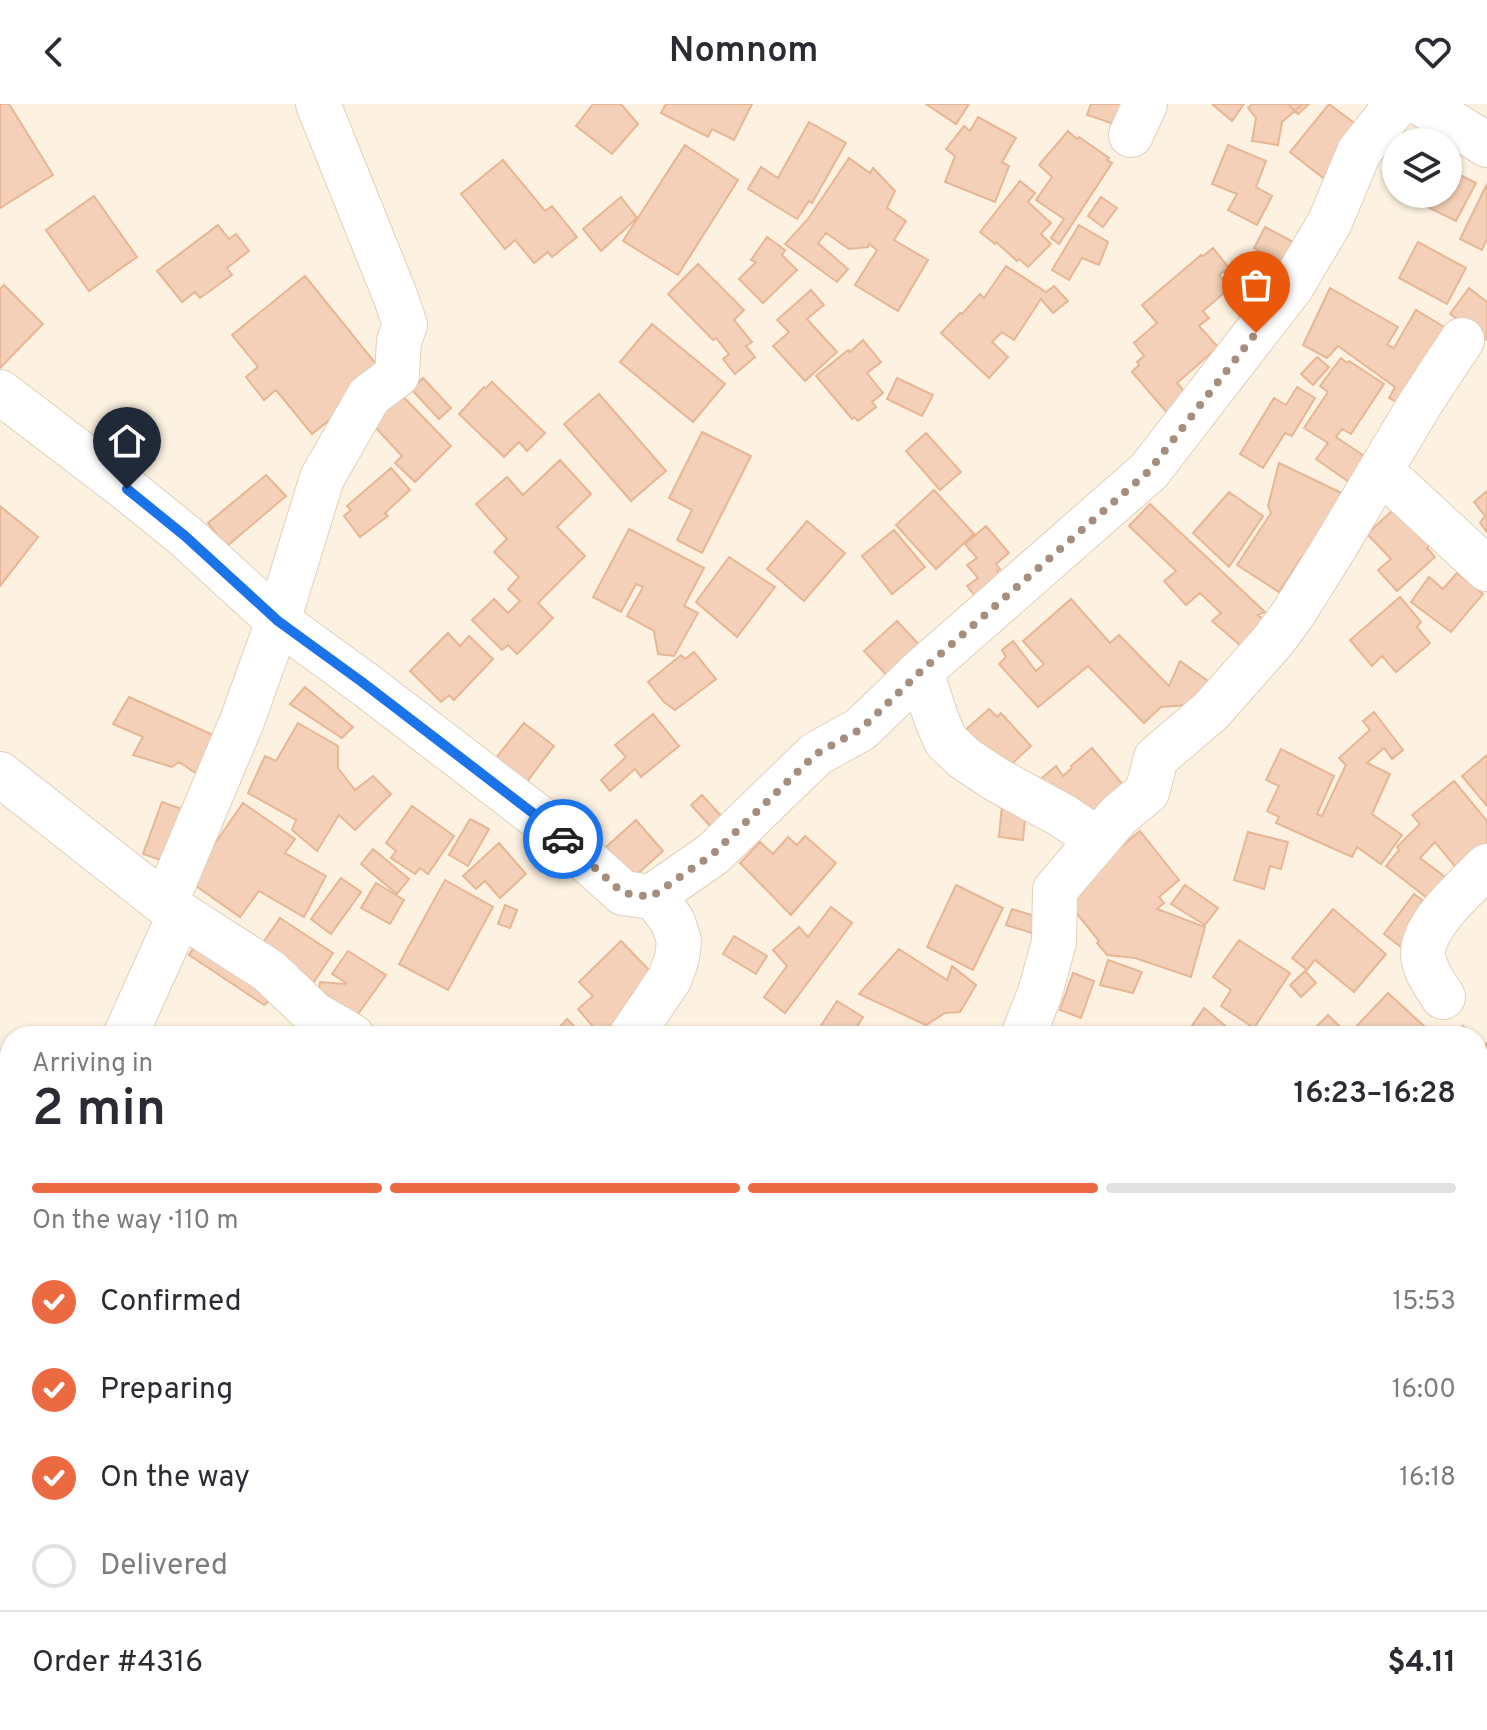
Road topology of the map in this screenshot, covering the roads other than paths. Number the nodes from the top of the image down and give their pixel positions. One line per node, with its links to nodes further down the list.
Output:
1 (318, 104): 9 (street)
2 (1397, 104): 10 (street)
3 (1422, 104): 4 (street)
4 (1487, 145)
5 (1462, 340): 7 (street)
6 (0, 392): 9 (street)
7 (1381, 471): 8 (street); 12 (street)
8 (1487, 569)
9 (278, 621): 14 (street); 15 (street)
10 (921, 671): 12 (street); 14 (street)
11 (0, 774): 15 (street)
12 (1097, 839): 20 (street)
13 (1487, 866): 16 (street)
14 (651, 897): 19 (street)
15 (173, 909): 17 (street); 18 (street)
16 (1443, 997)
17 (129, 1026)
18 (335, 1026)
19 (638, 1026)
20 (1027, 1026)

